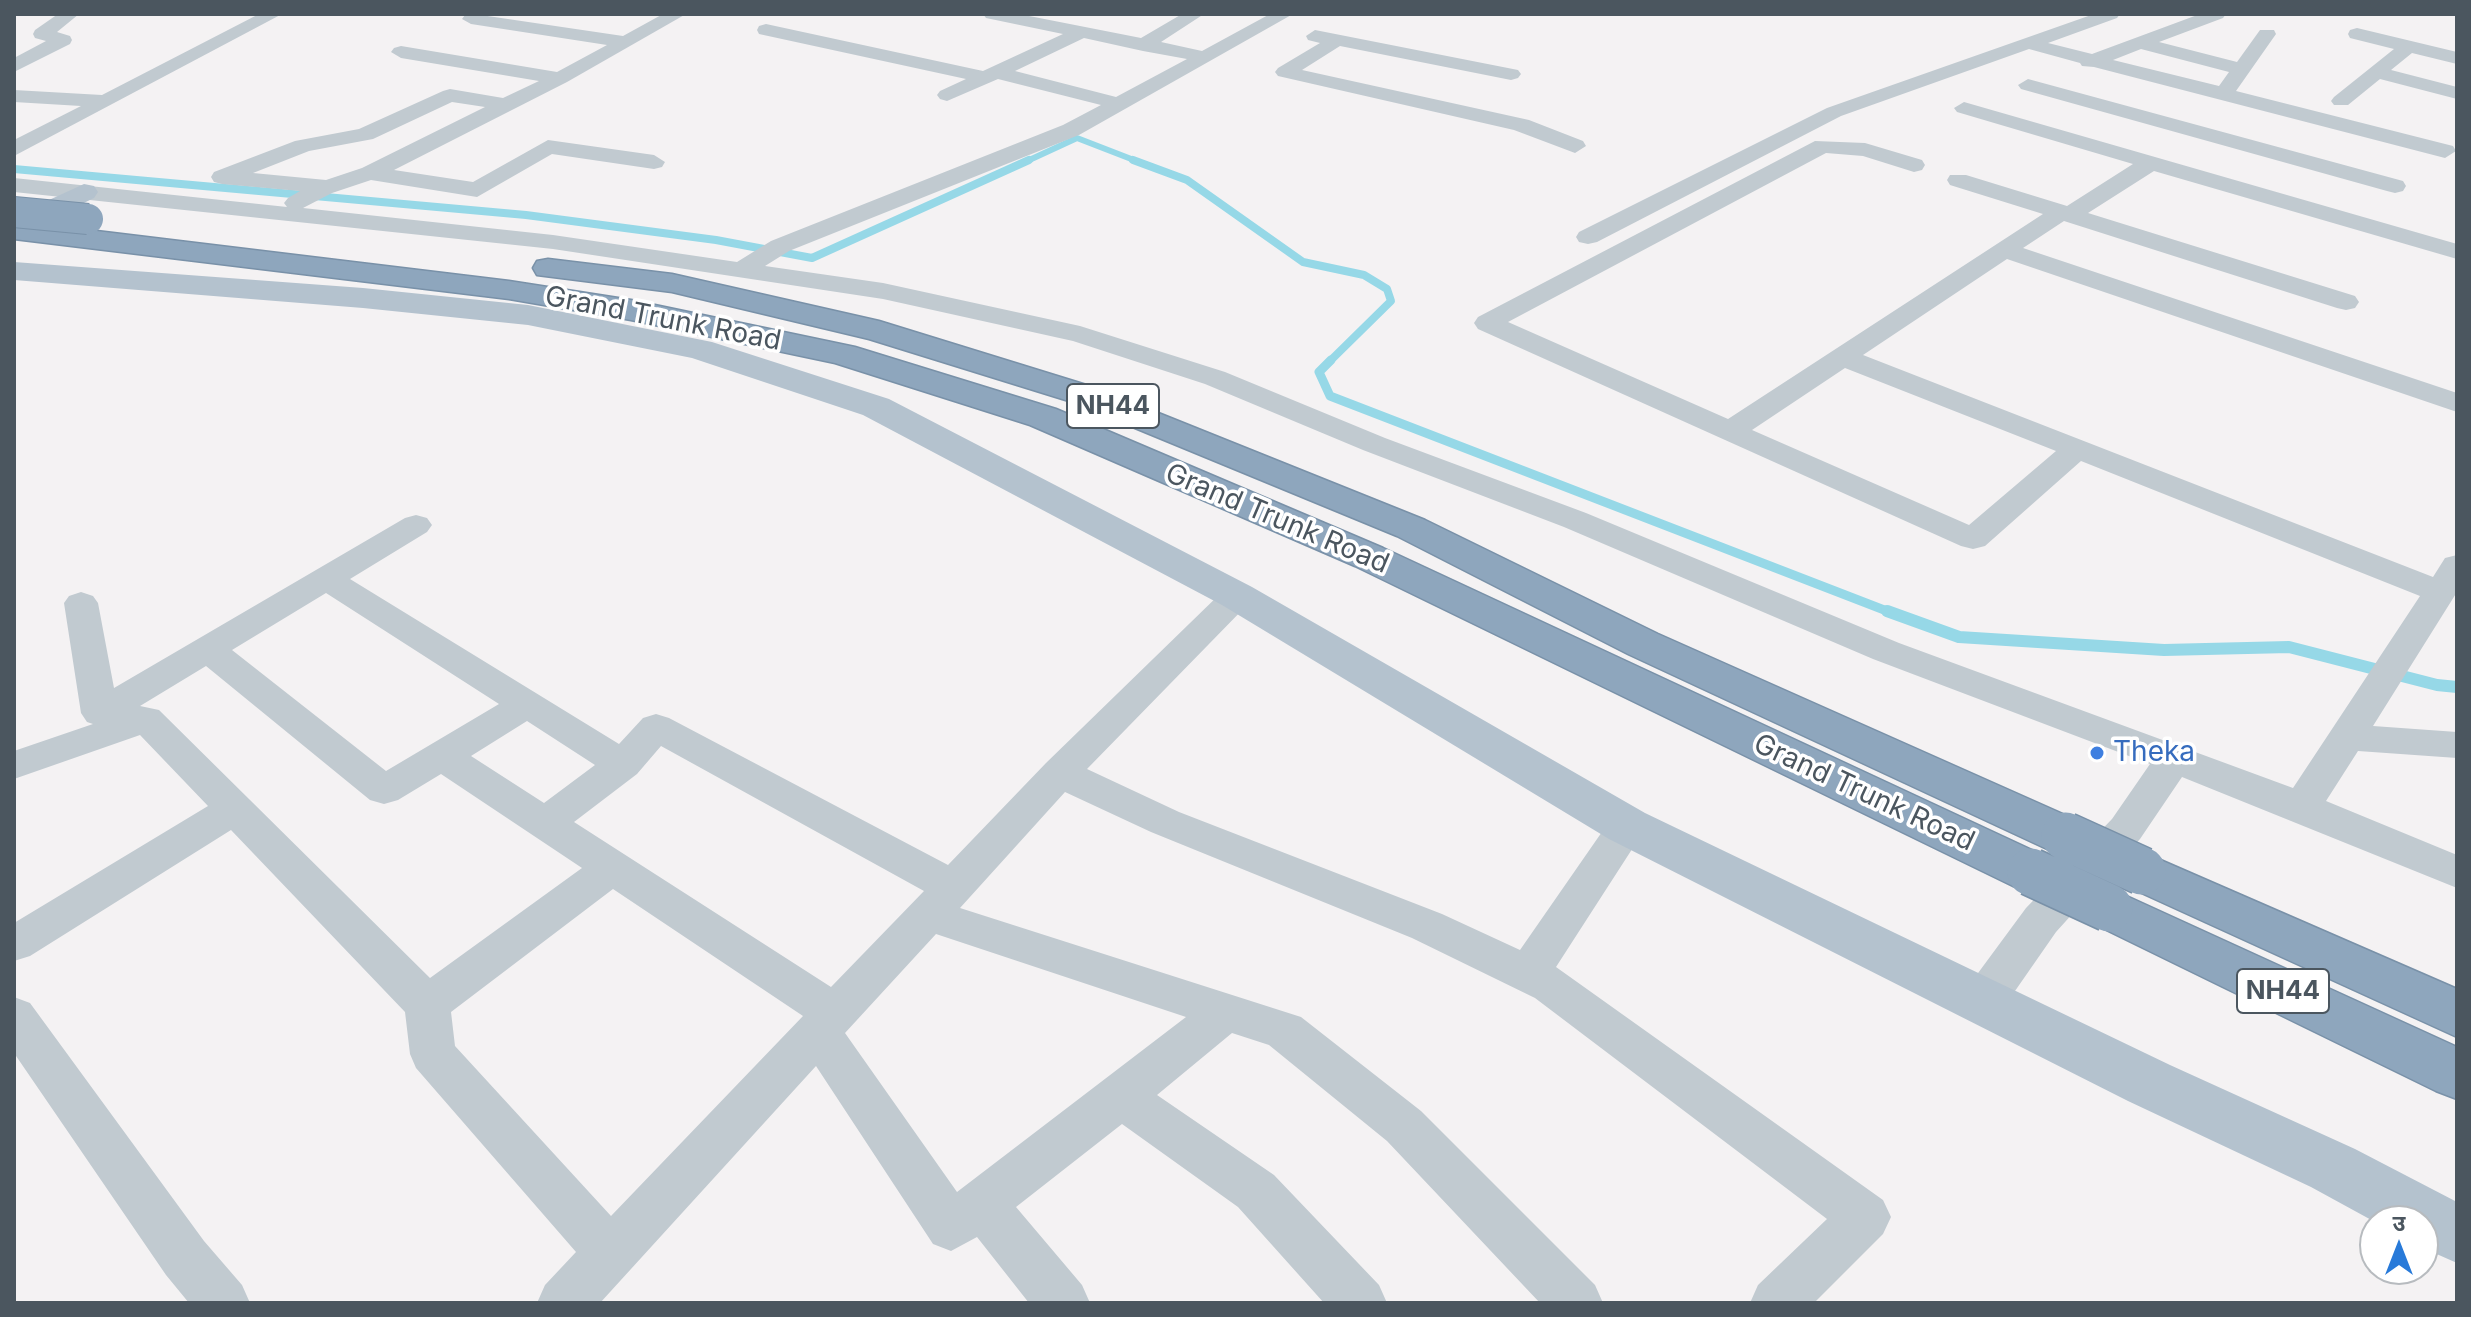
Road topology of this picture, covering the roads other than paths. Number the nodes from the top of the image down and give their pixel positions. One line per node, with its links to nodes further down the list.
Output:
1 (70, 14): 25 (street)
2 (273, 14): 36 (street)
3 (677, 14): 16 (street)
4 (768, 14): 29 (street)
5 (992, 14): 12 (street)
6 (1195, 14): 19 (street)
7 (1284, 14): 11 (street)
8 (2111, 14): 18 (street)
9 (2217, 14): 17 (street)
10 (471, 19): 16 (street)
11 (1262, 26): 15 (street); 22 (street)
12 (1082, 32): 19 (street); 29 (street)
13 (2267, 34): 26 (street)
14 (2357, 34): 20 (street)
15 (1337, 40): 28 (street); 40 (street)
16 (626, 42): 30 (street)
17 (2140, 43): 24 (street); 26 (street)
18 (2030, 44): 24 (street); 57 (street)
19 (1143, 45): 22 (street)
20 (2408, 47): 23 (street); 27 (street)
21 (401, 52): 30 (street)
22 (1205, 57): 38 (street)
23 (2457, 58)
24 (2094, 60): 31 (street); 47 (street)
25 (14, 66)
26 (2242, 69): 31 (street)
27 (2375, 72): 32 (street); 37 (street)
28 (1511, 74)
29 (990, 75): 33 (street); 38 (street)
30 (560, 78): 39 (street)
31 (2224, 93): 41 (street)
32 (2457, 93)
33 (947, 95)
34 (14, 96): 36 (street)
35 (1990, 99): 44 (street)
36 (105, 101): 42 (street)
37 (2341, 101)
38 (1119, 104): 60 (street)
39 (506, 105): 46 (street); 50 (street)
40 (1575, 146)
41 (2451, 146): 47 (street)
42 (14, 149)
43 (654, 162): 46 (street)
44 (2151, 163): 53 (street); 55 (street)
45 (1914, 165): 67 (street)
46 (370, 173): 50 (street)
47 (2407, 177): 55 (street)
48 (1958, 180): 53 (street)
49 (14, 185): 54 (street)
50 (326, 187): 51 (street)
51 (296, 203)
52 (14, 212): 54 (highway, Grand Trunk Road / NH44, bridge)
53 (2066, 214): 58 (street); 62 (street)
54 (77, 215): 56 (highway, Grand Trunk Road / NH44); 56 (main road); 60 (street); 91 (highway, Grand Trunk Road / NH44, bridge)
55 (2347, 220): 59 (street)
56 (14, 229)
57 (1588, 237)
58 (2004, 250): 64 (street); 65 (street)
59 (2457, 252)
60 (760, 257): 81 (street)
61 (14, 271): 72 (main road)
62 (2315, 293): 63 (street); 64 (street)
63 (2346, 302)
64 (2285, 326): 66 (street)
65 (1843, 357): 67 (street); 68 (street)
66 (2457, 403)
67 (1730, 431): 68 (street)
68 (2077, 449): 70 (street)
69 (416, 525): 71 (street)
70 (2448, 578): 78 (street)
71 (326, 579): 74 (street); 75 (street)
72 (1237, 596): 84 (street); 88 (main road)
73 (81, 603): 76 (street)
74 (208, 649): 76 (street); 80 (street)
75 (527, 704): 80 (street); 82 (street)
76 (100, 713): 77 (street)
77 (146, 719): 83 (street); 86 (street)
78 (2346, 737): 79 (street); 85 (street)
79 (2457, 745)
80 (442, 756): 87 (street)
81 (2174, 759): 85 (street); 95 (street)
82 (623, 764): 87 (street); 92 (street)
83 (14, 765)
84 (1060, 773): 92 (street); 94 (street)
85 (2302, 807): 90 (street)
86 (234, 809): 93 (street); 96 (street)
87 (545, 823): 89 (street)
88 (1627, 826): 94 (street); 95 (main road)
89 (612, 868): 96 (street); 100 (street)
90 (2457, 872)
91 (2125, 890): 98 (highway, Grand Trunk Road / NH44); 101 (highway, Grand Trunk Road / NH44)
92 (940, 901): 97 (street); 100 (street)
93 (14, 944)
94 (1528, 974): 111 (street)
95 (1983, 1001): 104 (main road)
96 (427, 1005): 105 (street)
97 (1225, 1012): 102 (street); 110 (street)
98 (2457, 1014)
99 (14, 1016): 106 (street)
100 (826, 1022): 103 (street); 105 (street)
101 (2457, 1074)
102 (1121, 1097): 103 (street); 109 (street)
103 (982, 1204): 108 (street)
104 (2457, 1234)
105 (611, 1253): 107 (street)
106 (223, 1303)
107 (564, 1303)
108 (1063, 1303)
109 (1360, 1303)
110 (1576, 1303)
111 (1777, 1303)

